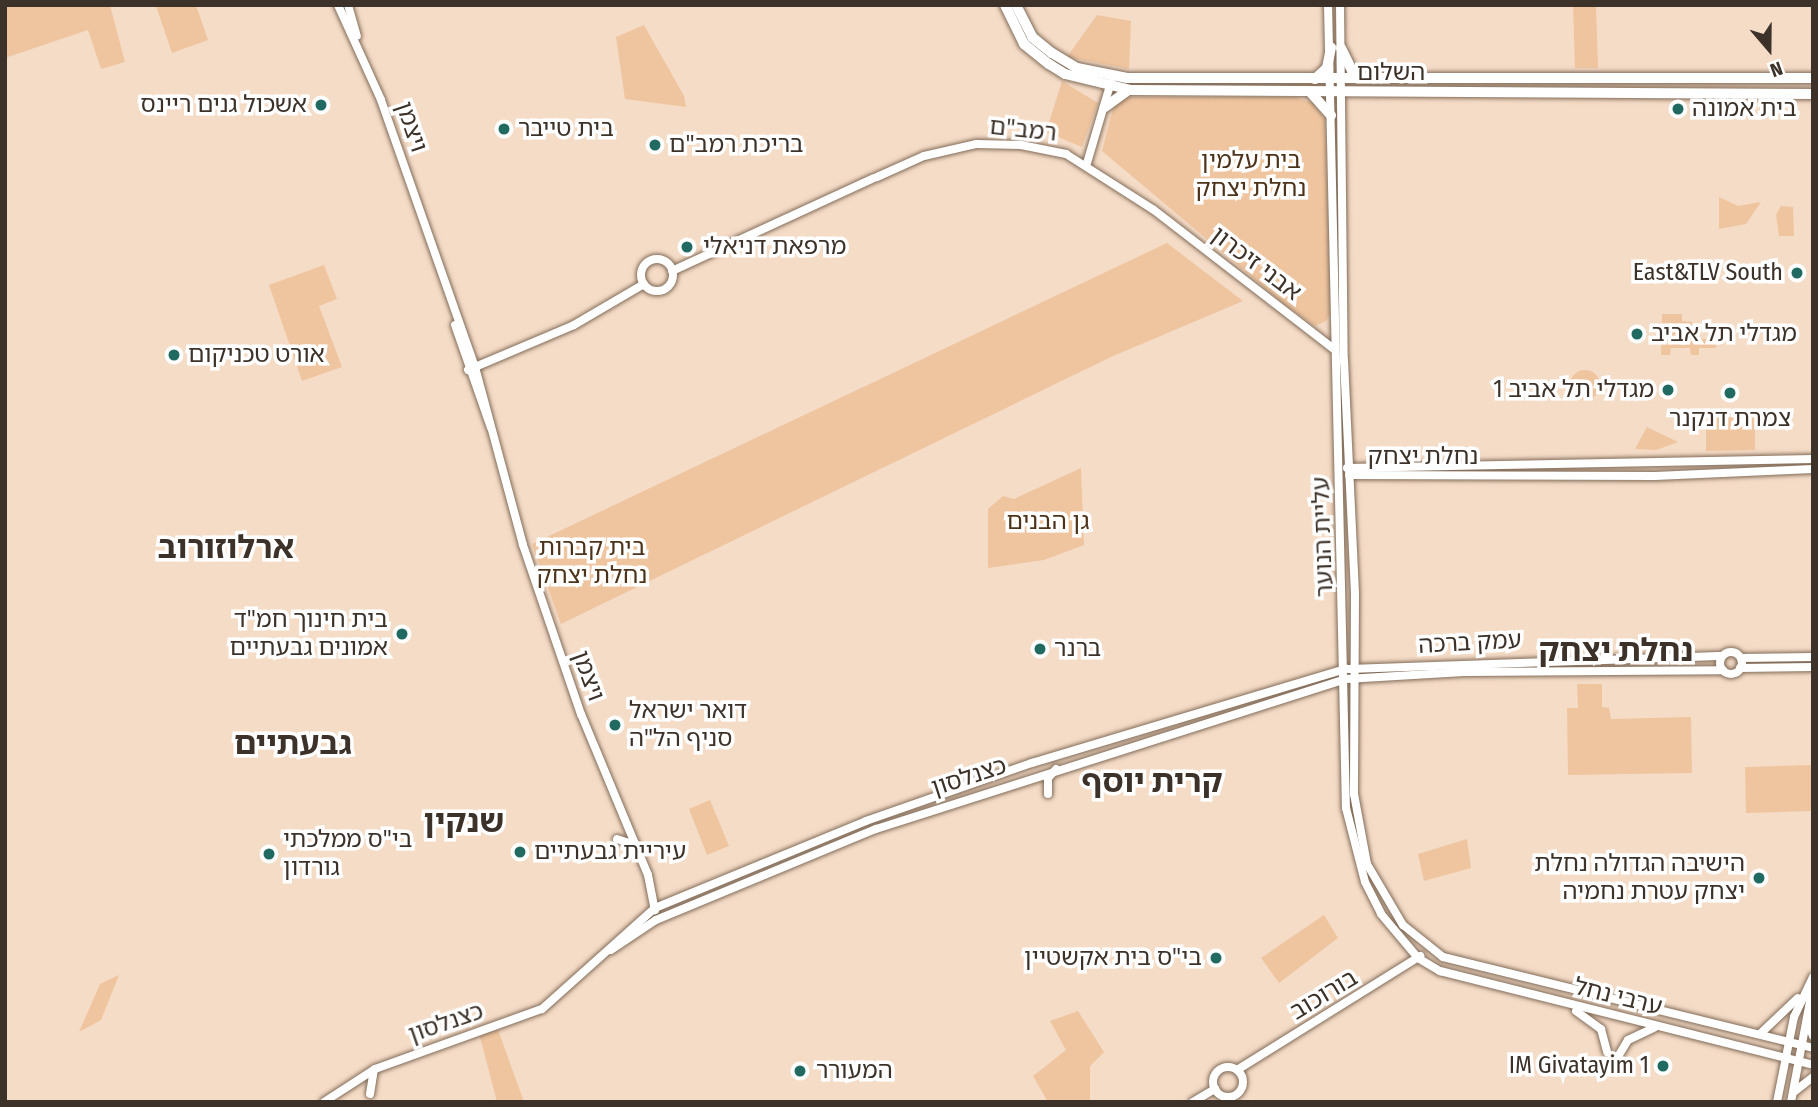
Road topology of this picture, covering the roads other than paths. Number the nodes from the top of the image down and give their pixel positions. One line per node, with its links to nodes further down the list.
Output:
1 (338, 5): 7 (street, ויצמן)
2 (348, 5): 7 (street, ויצמן)
3 (1005, 5): 15 (main road, השלום)
4 (1016, 5): 9 (main road, השלום)
5 (1328, 5): 8 (street)
6 (1340, 5): 8 (street)
7 (358, 43): 28 (street, ויצמן)
8 (1336, 47): 11 (main road); 12 (street, עליית הנוער); 13 (street, עליית הנוער); 14 (main road)
9 (1112, 76): 11 (main road, השלום); 15 (street)
10 (1813, 78): 14 (main road, השלום)
11 (1314, 79): 12 (main road, השלום)
12 (1330, 79): 13 (main road, השלום); 18 (street, עליית הנוער)
13 (1343, 79): 14 (main road, השלום); 19 (street, עליית הנוער)
14 (1372, 80)
15 (1110, 87): 16 (main road, השלום); 21 (street)
16 (1131, 90): 17 (main road, השלום); 21 (main road)
17 (1311, 93): 18 (main road, השלום); 22 (main road)
18 (1331, 94): 19 (main road, השלום); 22 (street, עליית הנוער)
19 (1343, 94): 20 (main road, השלום); 30 (street, עליית הנוער)
20 (1813, 94)
21 (1105, 107): 23 (street)
22 (1331, 115): 27 (street, עליית הנוער)
23 (1087, 163): 24 (street, רמב"ם); 25 (street, רמב"ם)
24 (1154, 211): 27 (street, אבני זיכרון)
25 (672, 271): 26 (street, רמב"ם); 26 (street, רמב"ם)
26 (644, 284): 28 (street, רמב"ם)
27 (1334, 349): 32 (street, עליית הנוער)
28 (472, 369): 46 (street, ויצמן)
29 (1813, 459): 30 (street, נחלת יצחק)
30 (1352, 466): 32 (street, נחלת יצחק); 33 (street, עליית הנוער)
31 (1813, 469): 33 (street, נחלת יצחק)
32 (1340, 471): 33 (street, נחלת יצחק); 39 (street, עליית הנוער)
33 (1352, 476): 41 (street, עליית הנוער)
34 (1722, 656): 36 (street); 40 (street); 41 (street, עמק ברכה)
35 (1813, 657): 36 (street)
36 (1741, 658): 38 (street)
37 (1813, 667): 38 (street)
38 (1740, 668): 40 (street)
39 (1346, 669): 41 (street, עמק ברכה); 42 (street, עליית הנוער); 47 (street, כצנלסון)
40 (1723, 670): 41 (street, עמק ברכה)
41 (1356, 673): 42 (street, כצנלסון); 49 (street, עליית הנוער)
42 (1346, 679): 43 (street, כצנלסון); 51 (street, עליית הנוער)
43 (1060, 767): 44 (street); 48 (street, כצנלסון)
44 (1048, 794)
45 (617, 839): 46 (street)
46 (636, 845): 47 (street, ויצמן)
47 (655, 908): 48 (street, ויצמן); 50 (street, כצנלסון)
48 (656, 920): 50 (street, כצנלסון)
49 (1427, 949): 51 (street, בורוכוב); 58 (street, ערבי נחל)
50 (609, 950): 68 (street, כצנלסון)
51 (1419, 958): 55 (street, ערבי נחל); 69 (street, בורוכוב)
52 (1813, 977): 54 (street)
53 (1813, 986): 56 (street)
54 (1801, 995): 58 (street); 60 (street)
55 (1568, 1005): 57 (street, ערבי נחל); 63 (street)
56 (1806, 1012): 59 (street); 61 (street)
57 (1656, 1027): 64 (street); 65 (street, ערבי נחל)
58 (1760, 1034): 60 (street, ערבי נחל)
59 (1813, 1036)
60 (1790, 1041): 61 (street, ערבי נחל); 65 (street)
61 (1801, 1044): 62 (street, ערבי נחל); 66 (street)
62 (1813, 1048)
63 (1607, 1052)
64 (1619, 1055)
65 (1787, 1055): 66 (street, ערבי נחל); 76 (street)
66 (1800, 1059): 67 (street, ערבי נחל); 73 (street)
67 (1813, 1065)
68 (375, 1069): 72 (street); 74 (street, כצנלסון)
69 (1237, 1070): 71 (street); 71 (street)
70 (1813, 1077): 73 (street)
71 (1215, 1089): 75 (street)
72 (369, 1094)
73 (1791, 1099)
74 (324, 1102)
75 (1193, 1102)
76 (1777, 1102)

